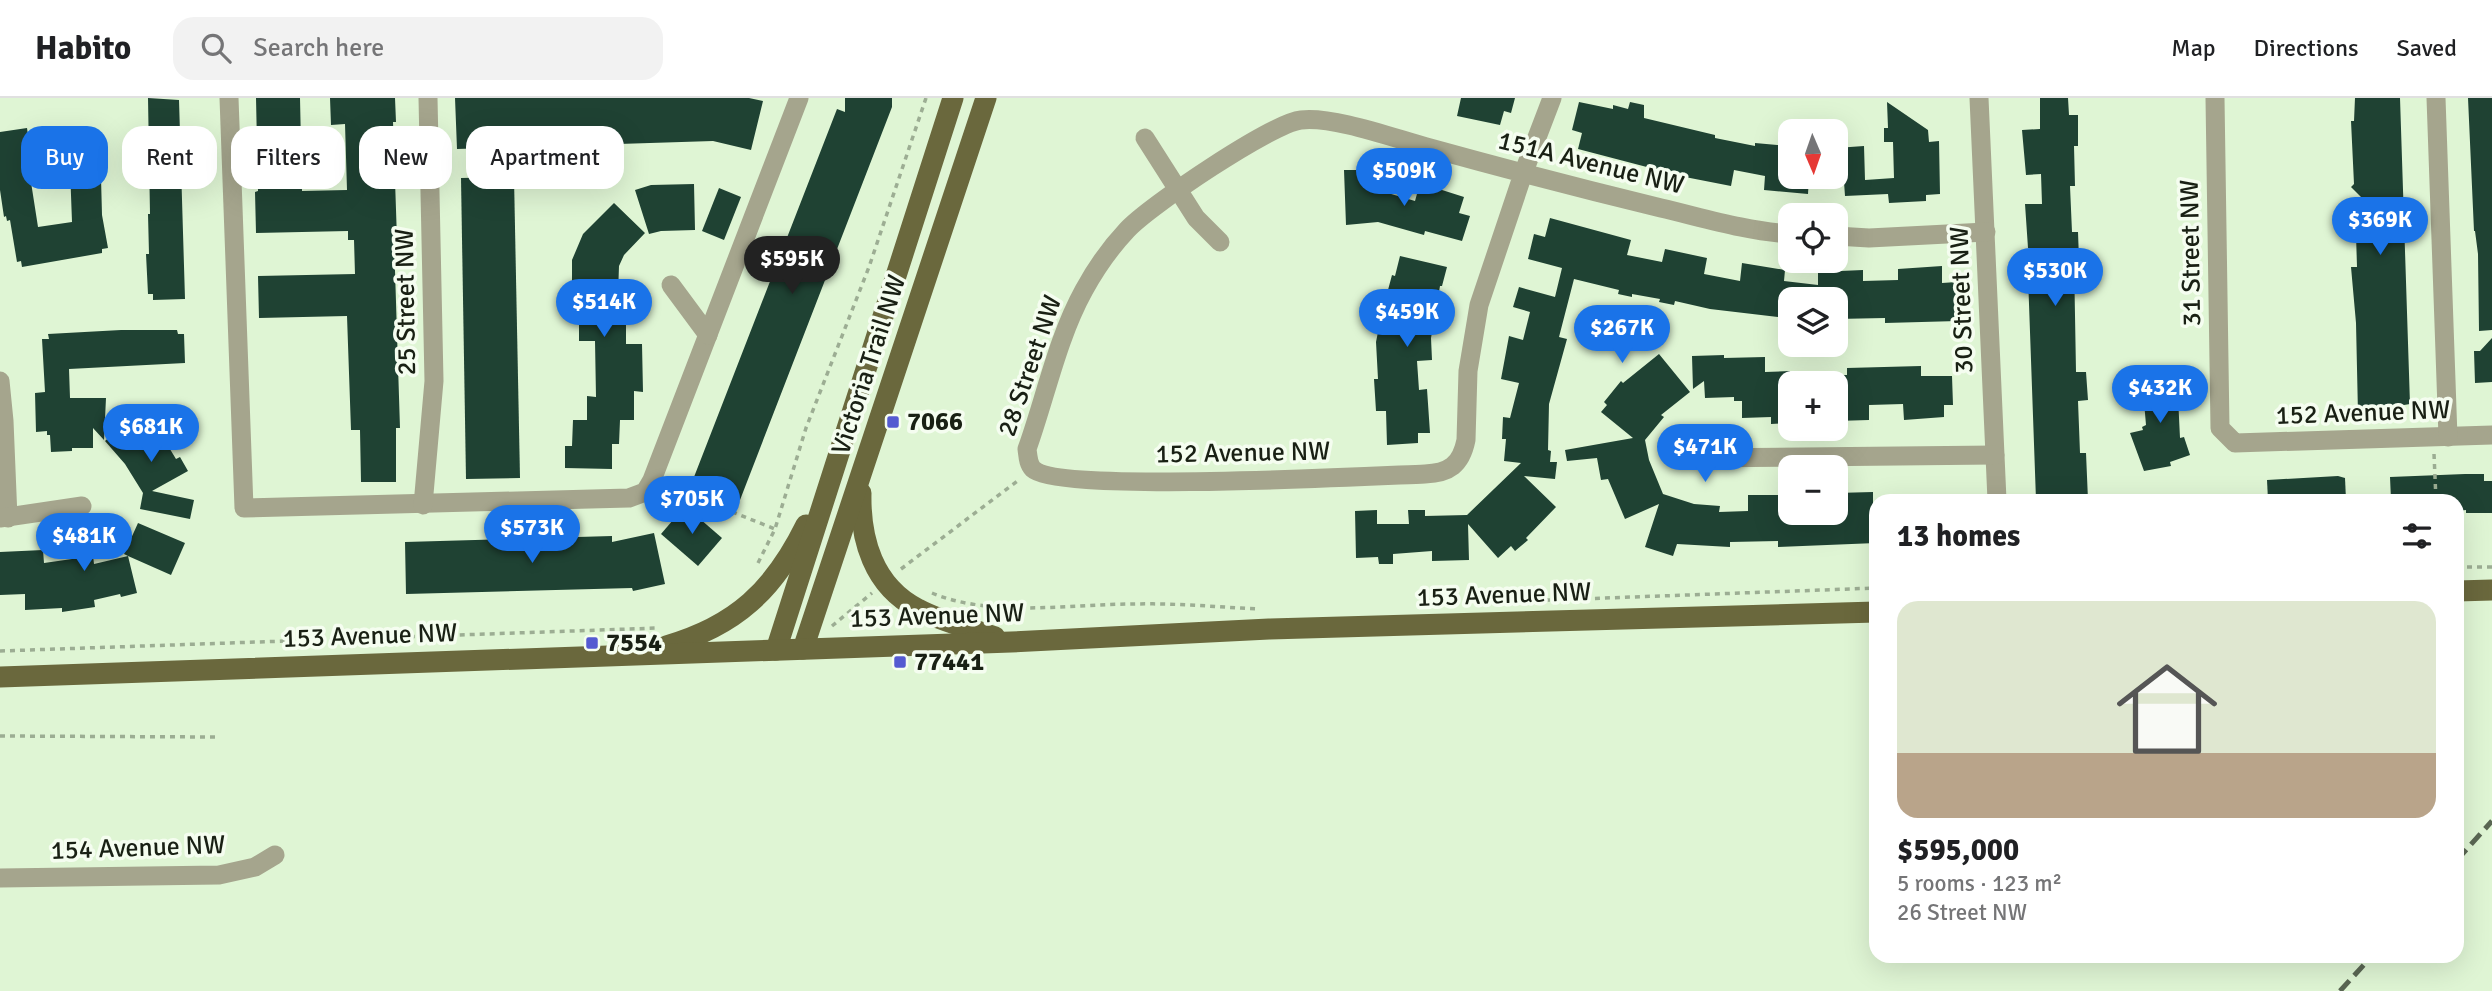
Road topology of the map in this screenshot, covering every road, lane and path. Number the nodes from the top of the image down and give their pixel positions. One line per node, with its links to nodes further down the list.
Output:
1 (229, 98): 33 (street)
2 (428, 98): 33 (street, 25 Street NW)
3 (799, 98): 20 (street)
4 (926, 98): 36 (path)
5 (953, 98): 27 (main road, Victoria Trail NW)
6 (986, 98): 29 (main road, Victoria Trail NW)
7 (1552, 98): 13 (street)
8 (1979, 98): 15 (street, 30 Street NW)
9 (2215, 98): 24 (street, 31 Street NW)
10 (2436, 98): 23 (street)
11 (1299, 120): 13 (street, 151A Avenue NW); 14 (street, 28 Street NW)
12 (1145, 138): 14 (street)
13 (1523, 174): 16 (street, 151A Avenue NW); 28 (street, 152 Avenue NW)
14 (1177, 190): 18 (street); 28 (street, 28 Street NW)
15 (1986, 232): 17 (street); 25 (street, 30 Street NW)
16 (1778, 233)
17 (1848, 237)
18 (1220, 242)
19 (671, 285): 20 (street)
20 (708, 335): 30 (street)
21 (0, 381): 35 (street)
22 (2492, 435): 23 (street, 152 Avenue NW)
23 (2441, 437): 24 (street, 152 Avenue NW); 32 (path)
24 (2235, 443)
25 (1995, 455): 26 (street); 31 (street, 30 Street NW)
26 (1693, 458)
27 (835, 466): 55 (main road, Victoria Trail NW); 57 (main road)
28 (1033, 469): 40 (path)
29 (862, 476): 53 (main road); 54 (main road, Victoria Trail NW)
30 (645, 487): 33 (street); 36 (path)
31 (1997, 494)
32 (2436, 494)
33 (423, 505)
34 (82, 506): 35 (street)
35 (4, 518)
36 (775, 529): 38 (path)
37 (2492, 566): 39 (path)
38 (755, 568)
39 (2464, 568)
40 (901, 569): 41 (path); 42 (path)
41 (893, 575)
42 (908, 576)
43 (879, 587): 52 (path)
44 (1869, 588): 48 (path)
45 (927, 590): 49 (path)
46 (2492, 590): 47 (main road)
47 (2464, 591)
48 (1525, 600)
49 (1268, 608)
50 (1869, 612): 53 (main road, 153 Avenue NW)
51 (661, 628): 56 (path)
52 (824, 632)
53 (1011, 642): 54 (main road, 153 Avenue NW)
54 (803, 649): 55 (main road, 153 Avenue NW)
55 (776, 650): 57 (main road, 153 Avenue NW)
56 (0, 651)
57 (634, 655): 58 (main road, 153 Avenue NW)
58 (0, 677)
59 (0, 736): 60 (path)
60 (216, 737)
61 (275, 855): 62 (street, 154 Avenue NW)
62 (0, 878)

